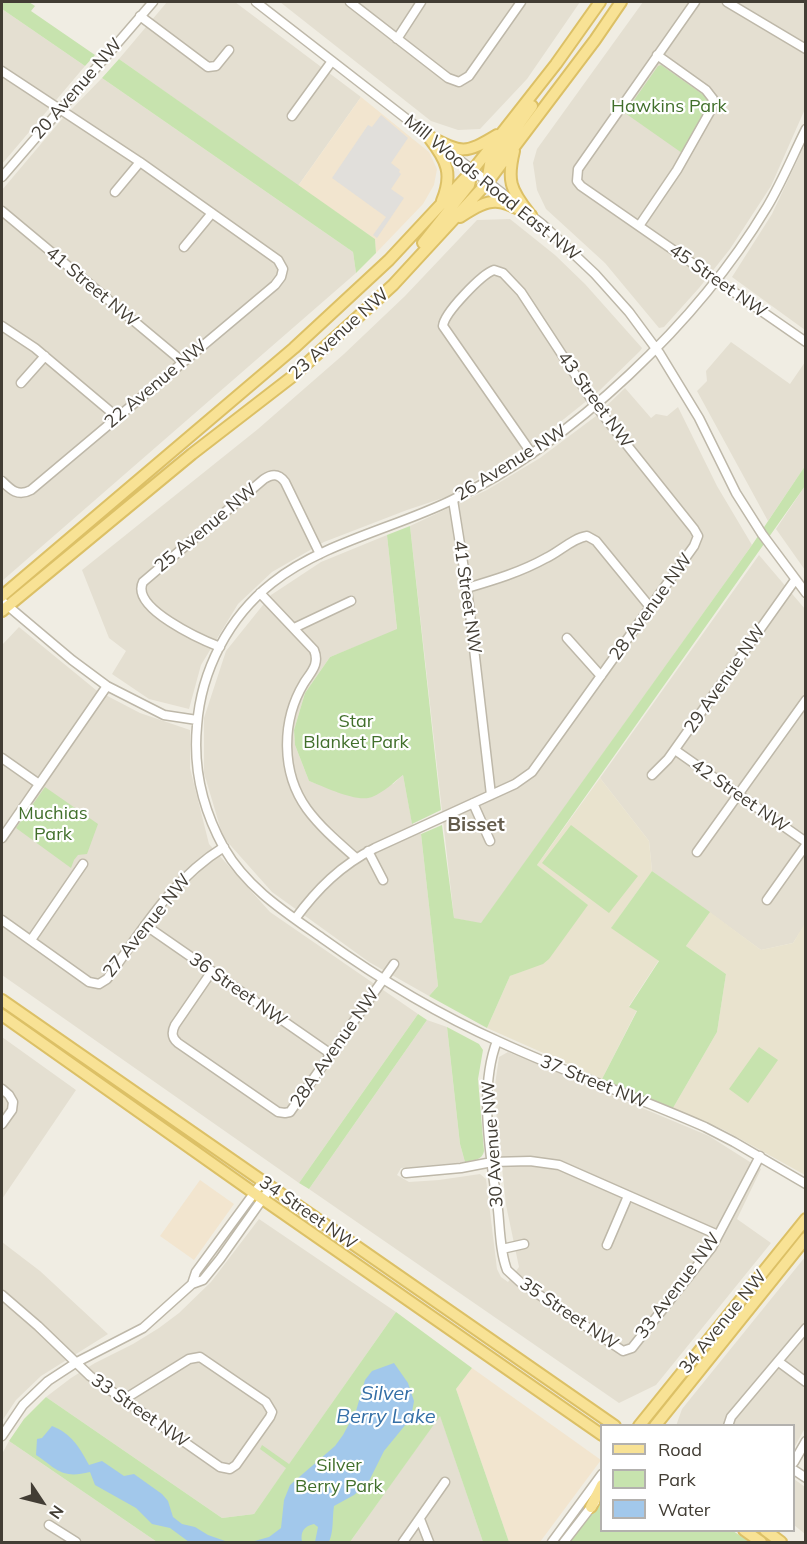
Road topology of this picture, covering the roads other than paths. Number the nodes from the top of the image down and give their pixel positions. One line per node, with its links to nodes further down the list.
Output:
1 (153, 2): 10 (street, 20 Avenue NW)
2 (256, 2): 15 (street, Mill Woods Road East NW)
3 (350, 2): 11 (street)
4 (421, 2): 11 (street)
5 (521, 2): 11 (street)
6 (600, 2): 16 (main road, 23 Avenue NW)
7 (621, 2): 23 (main road, 23 Avenue NW)
8 (695, 2): 14 (street)
9 (727, 2): 12 (street)
10 (141, 16): 13 (street); 18 (street, 20 Avenue NW)
11 (396, 39)
12 (806, 49)
13 (229, 50)
14 (657, 55): 33 (street); 33 (street, 45 Street NW)
15 (332, 61): 19 (street); 22 (street, Mill Woods Road East NW)
16 (556, 64): 21 (main road, 23 Avenue NW); 27 (main road)
17 (2, 71): 18 (street)
18 (60, 110): 24 (street); 26 (street, 20 Avenue NW)
19 (292, 116)
20 (806, 129): 37 (street, 26 Avenue NW)
21 (503, 132): 22 (main road); 25 (main road, 23 Avenue NW)
22 (428, 136): 25 (street, Mill Woods Road East NW); 29 (main road)
23 (518, 142): 27 (main road, 23 Avenue NW); 32 (main road)
24 (140, 162): 28 (street); 31 (street)
25 (472, 171): 27 (street, Mill Woods Road East NW); 29 (main road, 23 Avenue NW); 38 (main road)
26 (2, 177)
27 (487, 183): 32 (street, Mill Woods Road East NW); 34 (main road, 23 Avenue NW)
28 (115, 192)
29 (439, 209): 61 (main road, 23 Avenue NW)
30 (2, 211): 45 (street, 41 Street NW)
31 (213, 213): 36 (street); 45 (street, 22 Avenue NW)
32 (531, 215): 34 (main road); 43 (street, Mill Woods Road East NW)
33 (635, 224): 35 (street); 37 (street, 45 Street NW)
34 (447, 226): 38 (main road, 23 Avenue NW)
35 (626, 229)
36 (184, 247)
37 (716, 280): 42 (street, 45 Street NW); 43 (street, 26 Avenue NW)
38 (393, 285): 61 (main road, 23 Avenue NW)
39 (550, 314): 40 (street)
40 (540, 320): 47 (street, 43 Street NW); 49 (street, 43 Street NW)
41 (2, 326): 44 (street)
42 (806, 342)
43 (655, 347): 47 (street, 26 Avenue NW); 56 (street, Mill Woods Road East NW)
44 (45, 356): 46 (street); 48 (street)
45 (183, 362): 48 (street, 22 Avenue NW)
46 (21, 383)
47 (595, 405): 49 (street, 26 Avenue NW); 51 (street, 43 Street NW)
48 (117, 417): 52 (street, 22 Avenue NW)
49 (532, 454): 53 (street, 26 Avenue NW)
50 (662, 470): 51 (street)
51 (653, 477): 54 (street, 43 Street NW)
52 (2, 481)
53 (453, 500): 55 (street, 26 Avenue NW); 57 (street, 41 Street NW)
54 (698, 536): 62 (street, 28 Avenue NW)
55 (320, 554): 58 (street, 26 Avenue NW); 65 (street, 25 Avenue NW)
56 (795, 580): 59 (street, Mill Woods Road East NW); 70 (street, 29 Avenue NW)
57 (467, 588): 62 (street); 75 (street, 41 Street NW)
58 (260, 593): 63 (street); 65 (street, 26 Avenue NW)
59 (806, 593)
60 (351, 601): 63 (street)
61 (3, 604): 67 (street)
62 (650, 608): 66 (street, 28 Avenue NW)
63 (294, 628): 84 (street)
64 (567, 638): 66 (street, 28 Avenue NW)
65 (220, 647): 69 (street, 26 Avenue NW)
66 (602, 676): 75 (street, 28 Avenue NW)
67 (107, 686): 69 (street); 74 (street)
68 (806, 700): 76 (street)
69 (197, 720): 73 (street, 26 Avenue NW)
70 (675, 750): 72 (street, 29 Avenue NW); 76 (street, 42 Street NW)
71 (2, 758): 74 (street)
72 (652, 775)
73 (199, 781): 81 (street, 37 Street NW)
74 (39, 784): 78 (street)
75 (491, 795): 77 (street, 28 Avenue NW)
76 (738, 795): 80 (street, 42 Street NW); 83 (street)
77 (473, 803): 79 (street); 82 (street, 28 Avenue NW)
78 (2, 838)
79 (490, 841)
80 (806, 844): 87 (street)
81 (224, 847): 88 (street, 37 Street NW); 90 (street, 27 Avenue NW)
82 (368, 851): 84 (street, 28 Avenue NW); 86 (street)
83 (697, 852)
84 (356, 858): 88 (street, 28 Avenue NW)
85 (83, 864): 91 (street)
86 (383, 880)
87 (767, 900)
88 (295, 919): 94 (street, 37 Street NW)
89 (2, 920): 91 (street)
90 (145, 925): 91 (street, 27 Avenue NW); 93 (street, 36 Street NW)
91 (31, 940)
92 (394, 964): 94 (street)
93 (212, 971): 98 (street, 36 Street NW); 98 (street, 28A Avenue NW)
94 (383, 979): 97 (street, 37 Street NW); 98 (street, 28A Avenue NW)
95 (2, 1000): 104 (main road, 34 Street NW)
96 (2, 1015): 106 (main road, 34 Street NW)
97 (497, 1041): 101 (street, 37 Street NW); 102 (street, 30 Avenue NW)
98 (331, 1054)
99 (2, 1089): 100 (street)
100 (2, 1124)
101 (760, 1156): 105 (street, 37 Street NW); 109 (street, 33 Avenue NW)
102 (492, 1162): 103 (street); 107 (street); 113 (street, 30 Avenue NW)
103 (406, 1173)
104 (267, 1184): 106 (street); 124 (main road, 34 Street NW)
105 (806, 1184)
106 (258, 1196): 120 (street); 128 (main road, 34 Street NW)
107 (628, 1196): 109 (street); 112 (street)
108 (806, 1219): 125 (main road, 34 Avenue NW)
109 (718, 1235): 119 (street, 33 Avenue NW)
110 (806, 1238): 126 (main road, 34 Avenue NW)
111 (524, 1244): 113 (street)
112 (607, 1245)
113 (502, 1249): 114 (street, 30 Avenue NW)
114 (511, 1275): 119 (street, 35 Street NW)
115 (2, 1295): 116 (street, 33 Street NW)
116 (9, 1301): 117 (street); 120 (street, 33 Street NW)
117 (2, 1310)
118 (806, 1328): 121 (street)
119 (628, 1351)
120 (77, 1362): 123 (street, 33 Street NW); 129 (street)
121 (779, 1362): 122 (street); 127 (street)
122 (806, 1382)
123 (123, 1400): 123 (street, 33 Street NW)
124 (614, 1424)
125 (640, 1424)
126 (656, 1424)
127 (728, 1424)
128 (600, 1434)
129 (2, 1436)
130 (806, 1441): 131 (street)
131 (795, 1460)
132 (600, 1477): 144 (street)
133 (445, 1482): 137 (street)
134 (600, 1489): 136 (main road)
135 (600, 1496): 136 (street)
136 (591, 1507): 145 (street)
137 (420, 1519): 142 (street); 143 (street)
138 (49, 1525): 141 (street)
139 (747, 1532): 146 (main road)
140 (768, 1532): 147 (main road)
141 (76, 1542)
142 (403, 1542)
143 (429, 1542)
144 (552, 1542)
145 (564, 1542)
146 (761, 1542)
147 (781, 1542)

